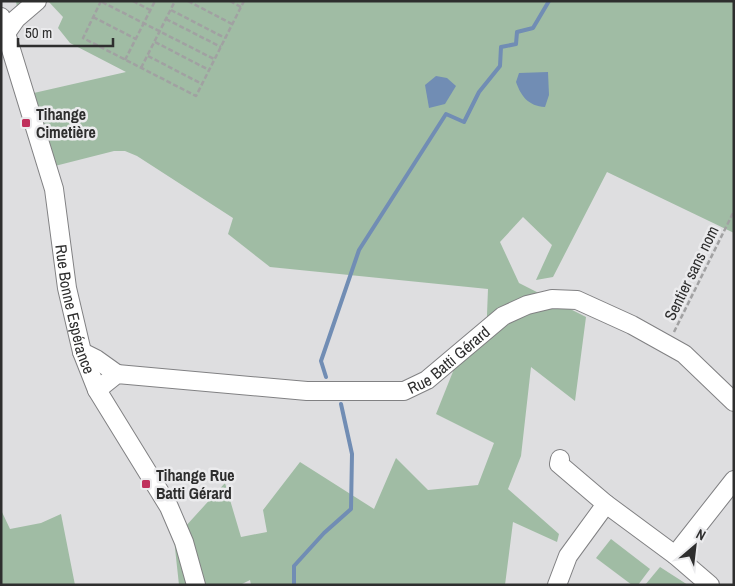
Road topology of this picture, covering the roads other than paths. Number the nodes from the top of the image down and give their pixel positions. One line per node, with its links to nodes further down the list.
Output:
1 (36, 1): 2 (street)
2 (3, 30): 3 (street, Rue Bonne Espérance)
3 (82, 352): 4 (street); 5 (street, Rue Bonne Espérance)
4 (117, 374): 5 (street); 6 (street, Rue Batti Gérard)
5 (98, 390): 11 (street, Rue Bonne Espérance)
6 (734, 402)
7 (560, 459): 9 (street)
8 (734, 480): 10 (street)
9 (606, 504): 10 (street); 12 (street)
10 (675, 555): 13 (street)
11 (196, 585)
12 (557, 585)
13 (710, 585)

